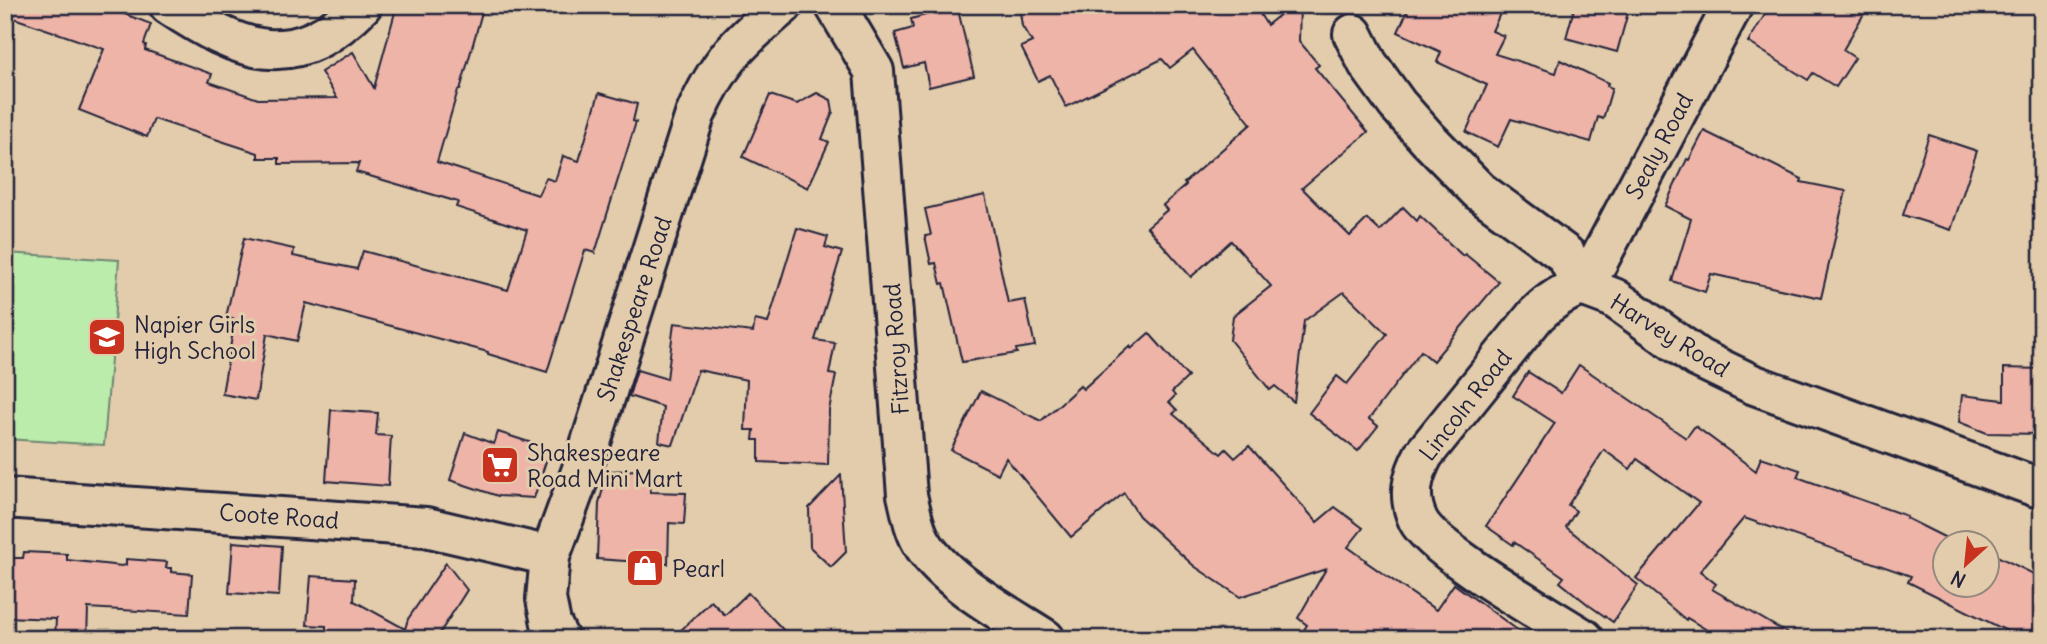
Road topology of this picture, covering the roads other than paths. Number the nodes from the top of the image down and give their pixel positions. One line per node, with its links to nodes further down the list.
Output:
1 (169, 5): 2 (street)
2 (362, 5)
3 (783, 5): 10 (street, Shakespeare Road)
4 (1733, 5): 7 (street, Sealy Road)
5 (847, 8): 12 (street, Fitzroy Road)
6 (1353, 34): 7 (street, Harvey Road)
7 (1582, 286): 8 (street, Harvey Road); 13 (street, Lincoln Road)
8 (2042, 489)
9 (5, 498): 10 (street, Coote Road)
10 (550, 556): 11 (street, Shakespeare Road)
11 (559, 639)
12 (1045, 639)
13 (1584, 639)

